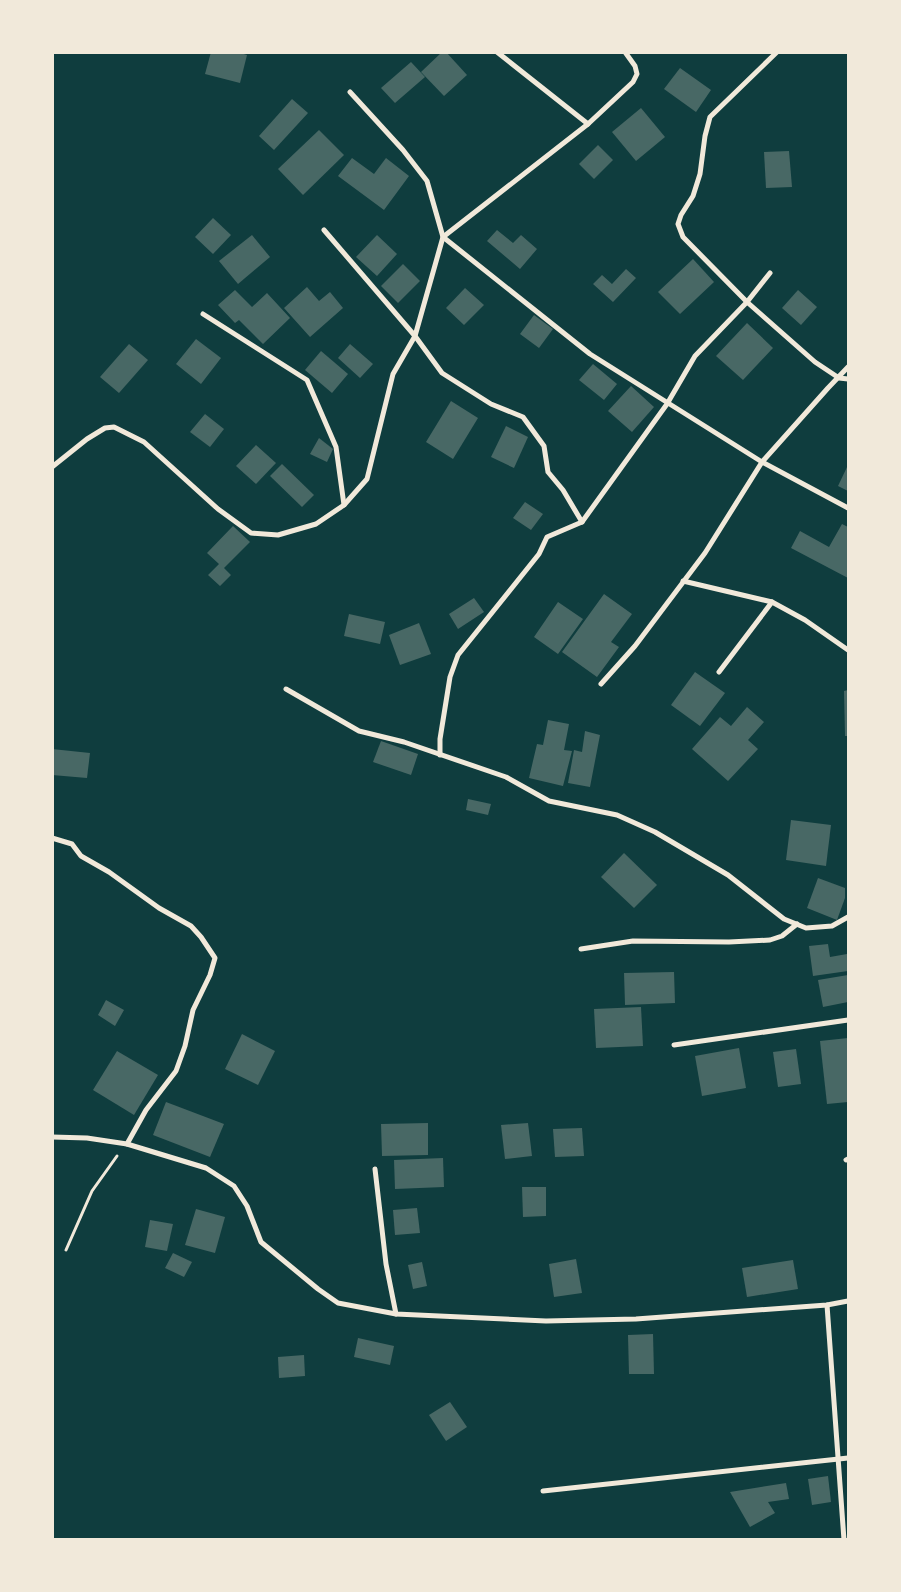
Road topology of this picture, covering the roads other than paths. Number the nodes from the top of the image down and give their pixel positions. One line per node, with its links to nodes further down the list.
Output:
1 (496, 52): 5 (street)
2 (625, 52): 5 (street)
3 (777, 52): 9 (street)
4 (350, 92): 7 (street)
5 (588, 124): 7 (street)
6 (324, 230): 11 (street)
7 (444, 237): 11 (street); 15 (street)
8 (770, 273): 9 (street)
9 (747, 302): 13 (street); 15 (street)
10 (203, 314): 18 (street)
11 (415, 336): 18 (street); 20 (street)
12 (848, 367): 13 (street)
13 (839, 378): 14 (street); 16 (street)
14 (848, 380)
15 (668, 404): 16 (street); 20 (street)
16 (762, 462): 19 (street); 21 (street)
17 (52, 467): 18 (street)
18 (344, 505)
19 (848, 508)
20 (582, 522): 27 (street)
21 (683, 581): 22 (street); 25 (street)
22 (772, 602): 23 (street); 24 (street)
23 (848, 650)
24 (719, 672)
25 (601, 684)
26 (286, 689): 27 (street)
27 (440, 755): 30 (street)
28 (52, 838): 35 (street)
29 (848, 917): 30 (street)
30 (797, 924): 31 (street)
31 (581, 949)
32 (848, 1020): 33 (street)
33 (674, 1045)
34 (52, 1137): 35 (street)
35 (127, 1144): 39 (street)
36 (375, 1169): 39 (street)
37 (848, 1302): 38 (street)
38 (827, 1305): 39 (street); 41 (street)
39 (396, 1314)
40 (848, 1458): 41 (street)
41 (839, 1459): 42 (street); 43 (street)
42 (543, 1491)
43 (844, 1540)

